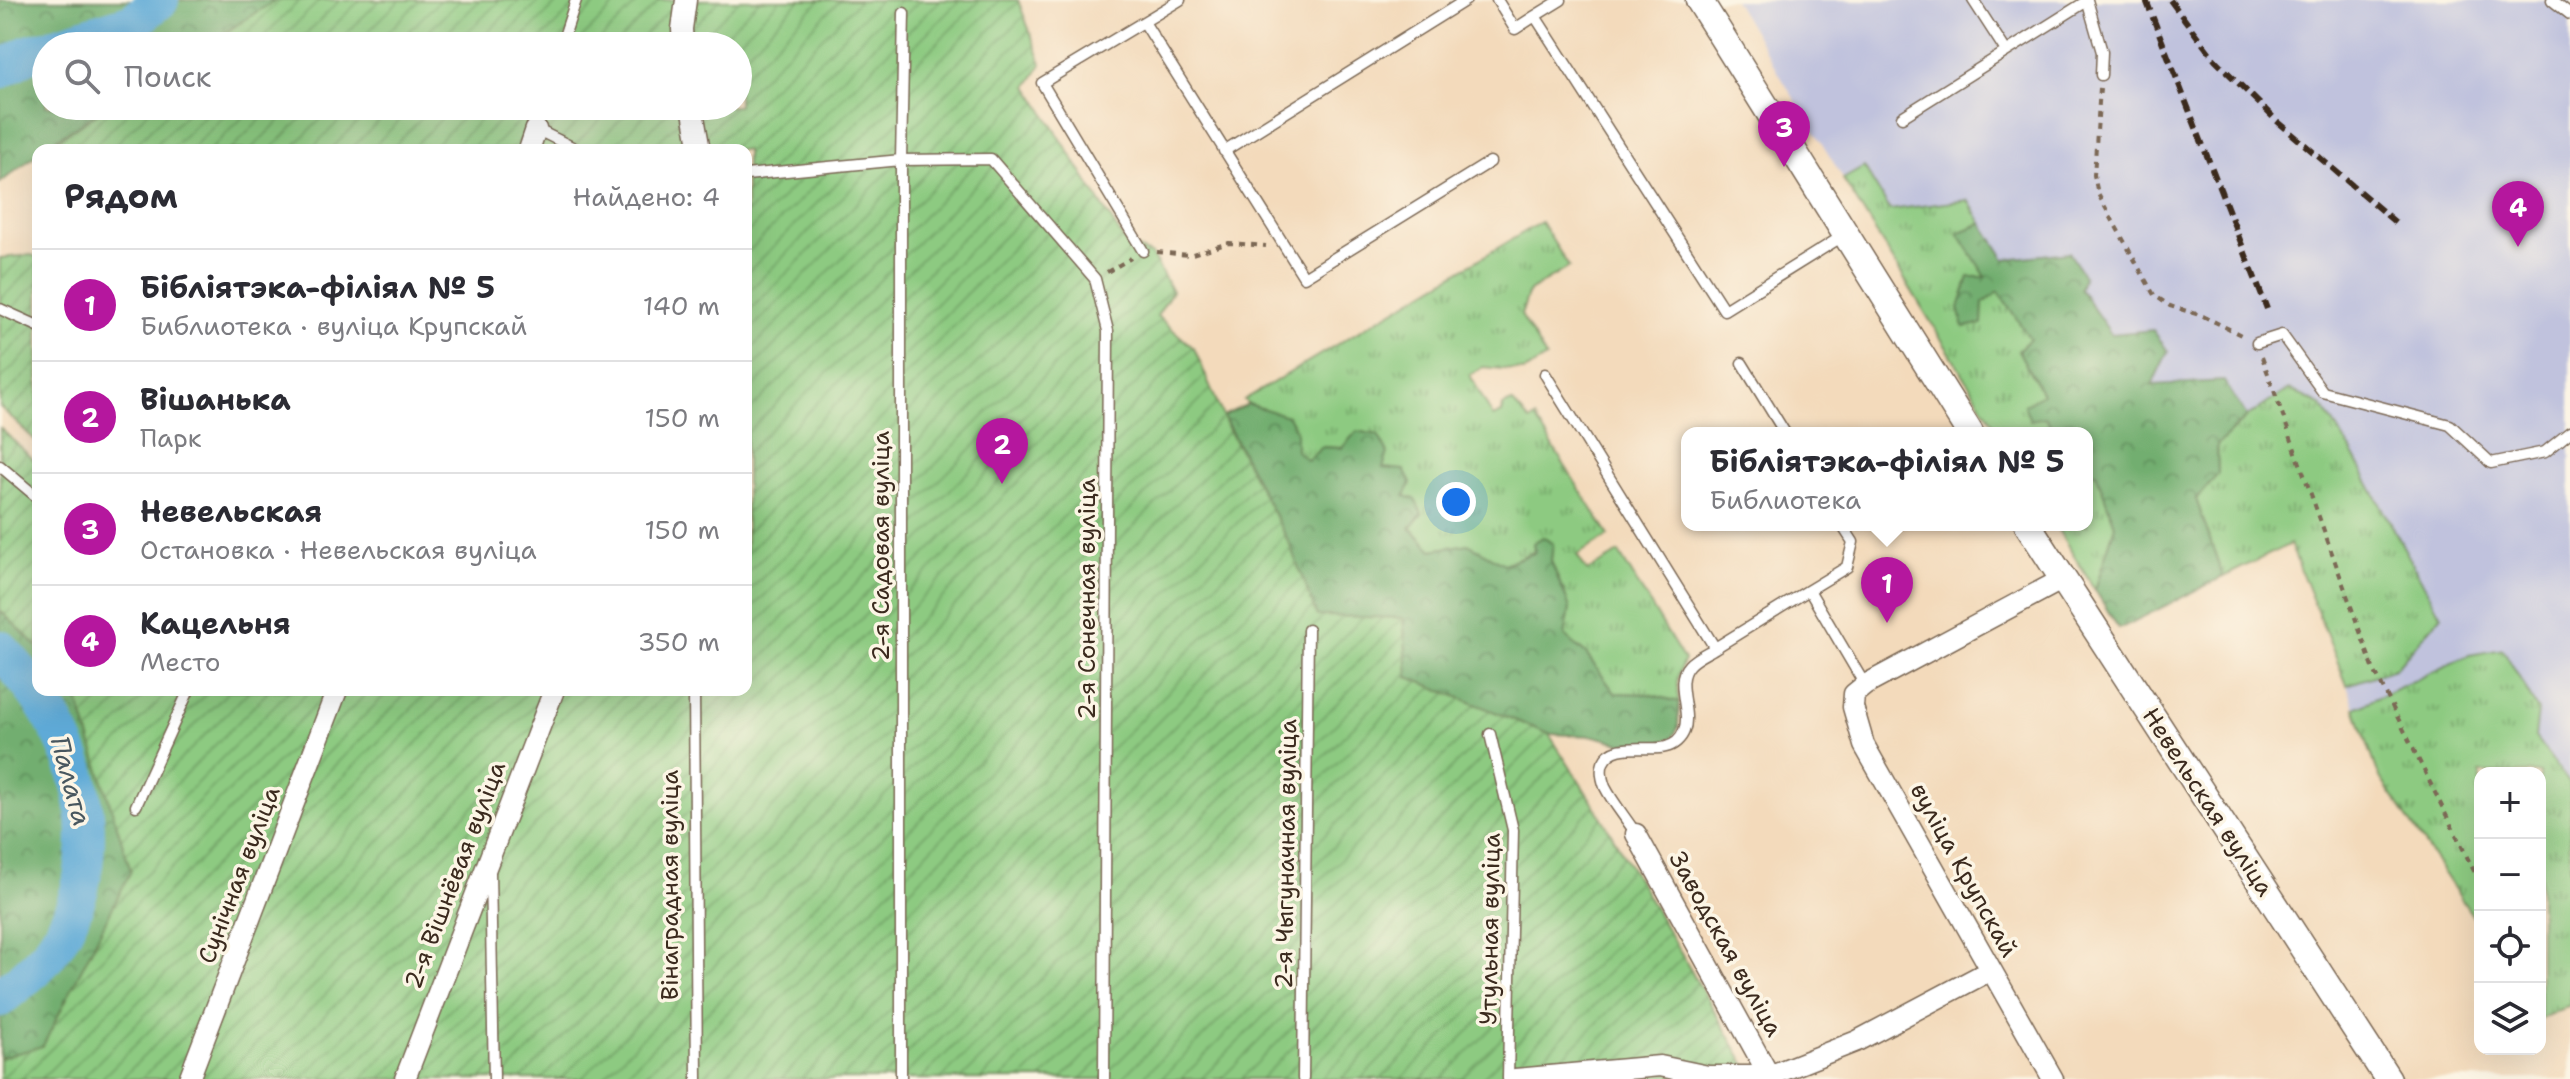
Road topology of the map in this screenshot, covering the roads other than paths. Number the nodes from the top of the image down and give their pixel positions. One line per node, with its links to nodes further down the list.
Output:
1 (576, 0): 15 (lane)
2 (686, 0): 16 (street)
3 (1180, 0): 14 (lane)
4 (1466, 0): 26 (lane)
5 (1497, 0): 13 (lane)
6 (1561, 0): 13 (lane)
7 (1699, 0): 30 (street)
8 (1973, 0): 17 (lane)
9 (2552, 0): 12 (lane)
10 (2087, 1): 17 (lane); 18 (lane)
11 (904, 13): 27 (lane, 2-я Садовая вуліца)
12 (2570, 14)
13 (1535, 16): 30 (lane)
14 (1144, 22): 26 (lane); 31 (lane)
15 (566, 32)
16 (682, 32)
17 (2006, 51): 19 (lane)
18 (2101, 75)
19 (1902, 117)
20 (539, 120): 22 (lane)
21 (695, 120): 25 (street)
22 (536, 129): 23 (street); 24 (lane)
23 (531, 144)
24 (566, 144)
25 (699, 144)
26 (1224, 151): 28 (lane)
27 (901, 160): 29 (lane); 63 (lane, 2-я Садовая вуліца); 64 (lane, 2-я Сонечная вуліца)
28 (1490, 162)
29 (752, 174)
30 (1847, 233): 38 (street)
31 (1143, 251)
32 (0, 309): 33 (lane)
33 (32, 323)
34 (2257, 343): 39 (lane)
35 (1742, 363): 37 (lane)
36 (1545, 374): 47 (lane)
37 (1781, 427)
38 (1966, 427)
39 (2570, 432)
40 (0, 466): 41 (lane)
41 (32, 493)
42 (1846, 531): 45 (lane)
43 (2032, 531): 44 (street, Невельская вуліца)
44 (2063, 579): 48 (street); 69 (street, Невельская вуліца)
45 (1809, 590): 47 (lane); 48 (lane)
46 (1308, 630): 65 (lane, 2-я Чыгуначная вуліца)
47 (1715, 648): 55 (lane)
48 (1865, 685): 57 (street, вуліца Крупскай)
49 (186, 696): 54 (lane)
50 (335, 696): 59 (street, Сунічная вуліца)
51 (552, 696): 56 (street, 2-я Вішнёвая вуліца)
52 (694, 696): 62 (lane, Вінаградная вуліца)
53 (1490, 734): 66 (lane, Утульная вуліца)
54 (136, 806)
55 (1636, 834): 58 (street, Заводская вуліца)
56 (490, 860): 60 (street, 2-я Вішнёвая вуліца); 61 (lane)
57 (1991, 970): 58 (street); 68 (street, вуліца Крупскай)
58 (1770, 1078): 67 (street)
59 (189, 1079)
60 (405, 1079)
61 (494, 1079)
62 (697, 1079)
63 (901, 1079)
64 (1104, 1079)
65 (1303, 1079)
66 (1508, 1079)
67 (1515, 1079)
68 (2053, 1079)
69 (2388, 1079)

